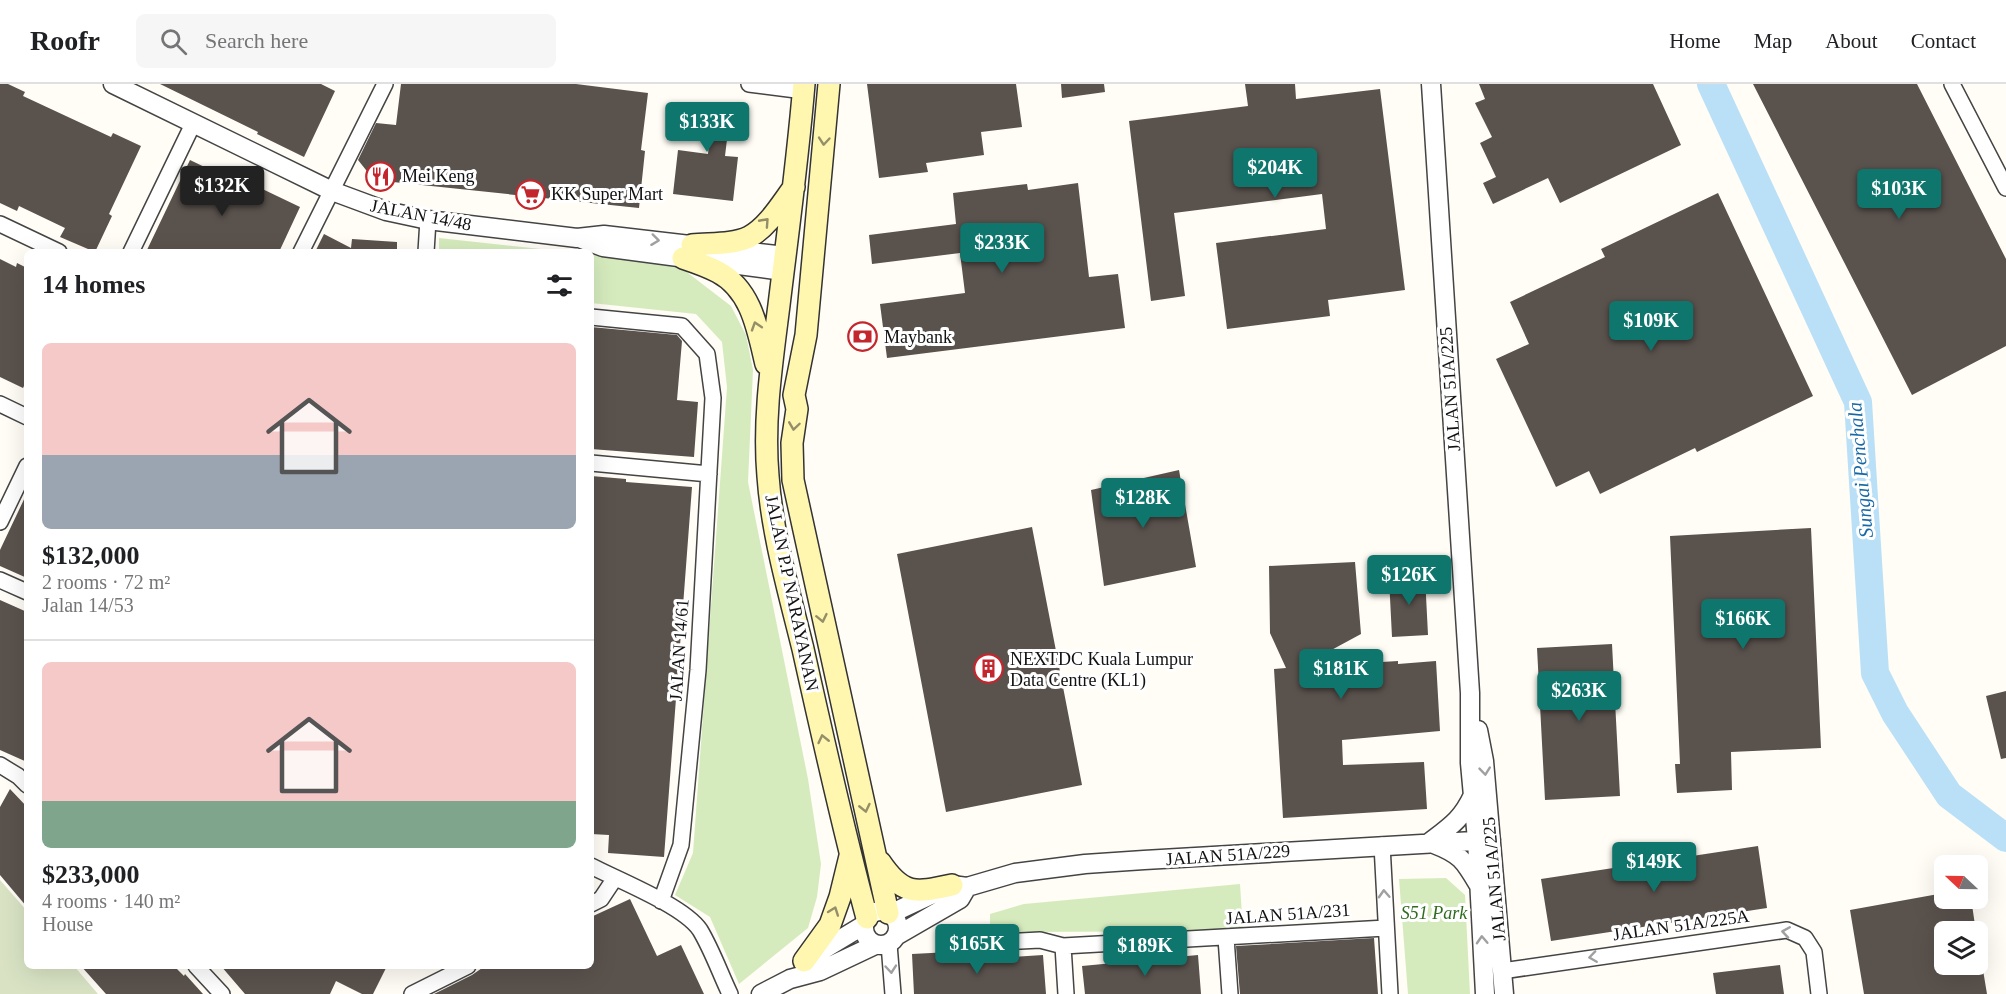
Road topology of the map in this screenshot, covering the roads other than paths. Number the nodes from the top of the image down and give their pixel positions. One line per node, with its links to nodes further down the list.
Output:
1 (112, 84): 8 (street, JALAN 14/48)
2 (385, 84): 11 (street)
3 (749, 84): 7 (street)
4 (829, 84): 12 (main road, JALAN P.P NARAYANAN, one-way to 12)
5 (1431, 84): 32 (street, JALAN 51A/225)
6 (1952, 84): 10 (street)
7 (804, 88): 9 (main road, JALAN P.P NARAYANAN)
8 (193, 124): 11 (street, JALAN 14/48); 16 (street)
9 (794, 187): 19 (main road, one-way to 9); 20 (main road, JALAN P.P NARAYANAN)
10 (2006, 188)
11 (332, 191): 13 (street, JALAN 14/48); 17 (street)
12 (819, 198): 20 (main road); 23 (main road, JALAN P.P NARAYANAN)
13 (428, 220): 18 (street); 19 (street, JALAN 14/48)
14 (0, 224): 15 (street)
15 (53, 249)
16 (132, 249)
17 (303, 249)
18 (426, 249)
19 (688, 251): 20 (street, JALAN 14/48); 22 (main road, one-way to 19)
20 (790, 264): 22 (main road, JALAN P.P NARAYANAN); 23 (main road)
21 (594, 317): 28 (street, JALAN 14/61)
22 (770, 382): 39 (main road, JALAN P.P NARAYANAN, one-way to 22)
23 (794, 395): 40 (main road, JALAN P.P NARAYANAN, one-way to 40)
24 (0, 404): 25 (street)
25 (24, 416)
26 (594, 464): 28 (street)
27 (24, 472): 29 (street)
28 (710, 474): 45 (street, JALAN 14/61)
29 (0, 522)
30 (0, 580): 31 (street)
31 (24, 591)
32 (1470, 693): 35 (street, JALAN 51A/225); 36 (street, JALAN 51A/225, one-way to 36)
33 (0, 765): 34 (street)
34 (24, 782)
35 (1473, 795): 36 (street, JALAN 51A/225); 37 (street)
36 (1484, 840): 37 (street, JALAN 51A/229); 44 (street, JALAN 51A/225); 57 (street, JALAN 51A/225)
37 (1430, 842): 38 (street, JALAN 51A/229); 44 (street)
38 (1382, 845): 43 (street, JALAN 51A/229); 49 (street, one-way to 38)
39 (850, 854): 48 (main road, JALAN P.P NARAYANAN); 54 (main road, one-way to 39)
40 (877, 856): 43 (main road); 47 (main road, JALAN P.P NARAYANAN)
41 (594, 868): 42 (street)
42 (615, 878): 45 (street); 46 (street)
43 (960, 886): 47 (street, JALAN 51A/229); 51 (street, JALAN 51A/229)
44 (1479, 886): 67 (street, JALAN 51A/225, one-way to 44)
45 (661, 901): 61 (street)
46 (594, 902)
47 (889, 913): 48 (street); 51 (street)
48 (866, 922): 51 (street); 54 (street, JALAN 51A/229)
49 (1386, 928): 50 (street, JALAN 51A/231); 66 (street)
50 (1226, 938): 53 (street, JALAN 51A/231); 65 (street)
51 (887, 941): 58 (street, JALAN 51A/229); 63 (street, one-way to 63)
52 (979, 944): 53 (street, JALAN 51A/231)
53 (1063, 946): 64 (street)
54 (804, 961): 58 (street, JALAN 51A/229)
55 (199, 969): 59 (street)
56 (459, 969): 60 (street)
57 (1502, 971): 68 (street, JALAN 51A/225); 69 (street, JALAN 51A/225A, one-way to 57)
58 (790, 979): 62 (street, JALAN 51A/229)
59 (222, 994)
60 (412, 994)
61 (730, 994)
62 (761, 994)
63 (893, 994)
64 (1066, 994)
65 (1230, 994)
66 (1390, 994)
67 (1485, 994)
68 (1504, 994)
69 (1819, 994)

